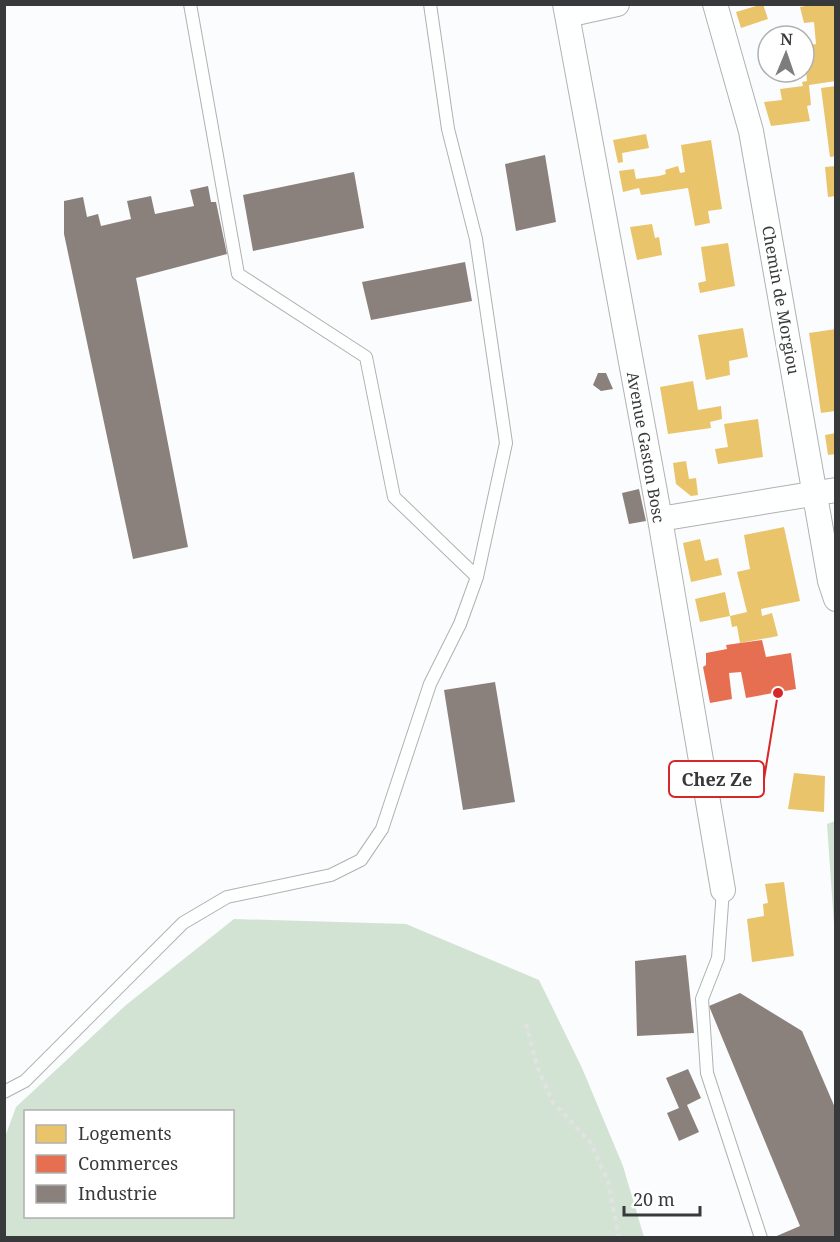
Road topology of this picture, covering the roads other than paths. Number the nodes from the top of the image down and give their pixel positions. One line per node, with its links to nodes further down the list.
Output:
1 (190, 4): 8 (lane)
2 (430, 4): 8 (lane)
3 (616, 4): 5 (street)
4 (715, 4): 6 (street, Chemin de Morgiou)
5 (566, 10): 7 (street, Avenue Gaston Bosc)
6 (825, 492): 7 (street); 9 (street, Chemin de Morgiou)
7 (660, 519): 10 (street, Avenue Gaston Bosc)
8 (477, 578): 11 (lane)
9 (836, 599)
10 (723, 890): 12 (lane)
11 (4, 1092)
12 (761, 1238)

